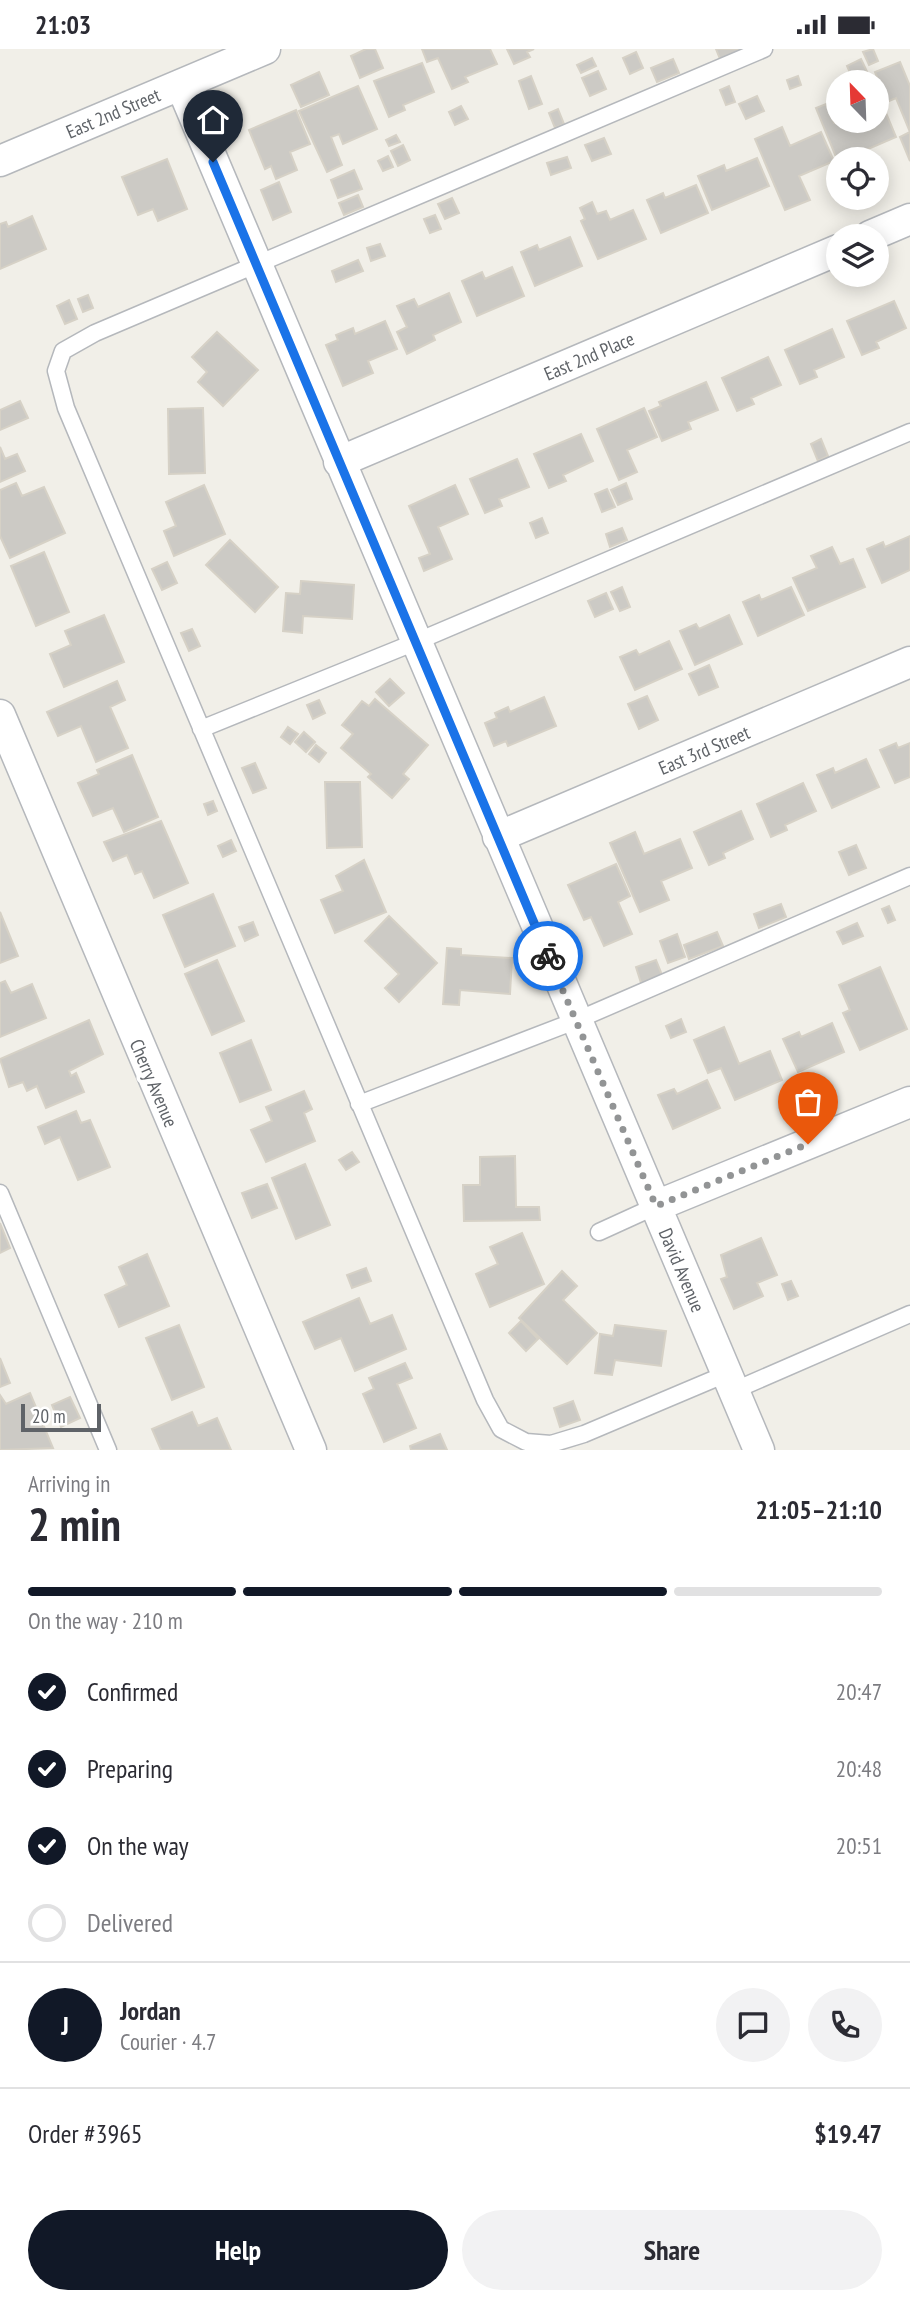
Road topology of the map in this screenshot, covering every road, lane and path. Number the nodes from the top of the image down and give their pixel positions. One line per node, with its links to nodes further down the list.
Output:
1 (265, 49): 3 (street, East 2nd Street)
2 (764, 49): 8 (lane)
3 (181, 85): 4 (street, East 2nd Street); 8 (street, David Avenue)
4 (0, 161)
5 (910, 219): 6 (street)
6 (889, 228)
7 (826, 255): 10 (street, East 2nd Place)
8 (256, 265): 10 (street, David Avenue); 14 (lane)
9 (910, 432): 11 (lane)
10 (339, 462): 11 (street, David Avenue)
11 (418, 641): 14 (lane); 15 (street, David Avenue)
12 (910, 662): 15 (street, East 3rd Street)
13 (0, 715): 26 (street, Cherry Avenue)
14 (201, 729): 19 (lane)
15 (498, 837): 17 (street, David Avenue)
16 (910, 876): 17 (lane)
17 (575, 1021): 19 (lane); 21 (street, David Avenue)
18 (910, 1102): 21 (street)
19 (359, 1104): 24 (lane)
20 (0, 1193): 25 (lane)
21 (656, 1206): 22 (lane); 24 (street, David Avenue)
22 (599, 1232)
23 (910, 1314): 24 (lane)
24 (729, 1382): 27 (street, David Avenue)
25 (108, 1450)
26 (311, 1450)
27 (759, 1450)

